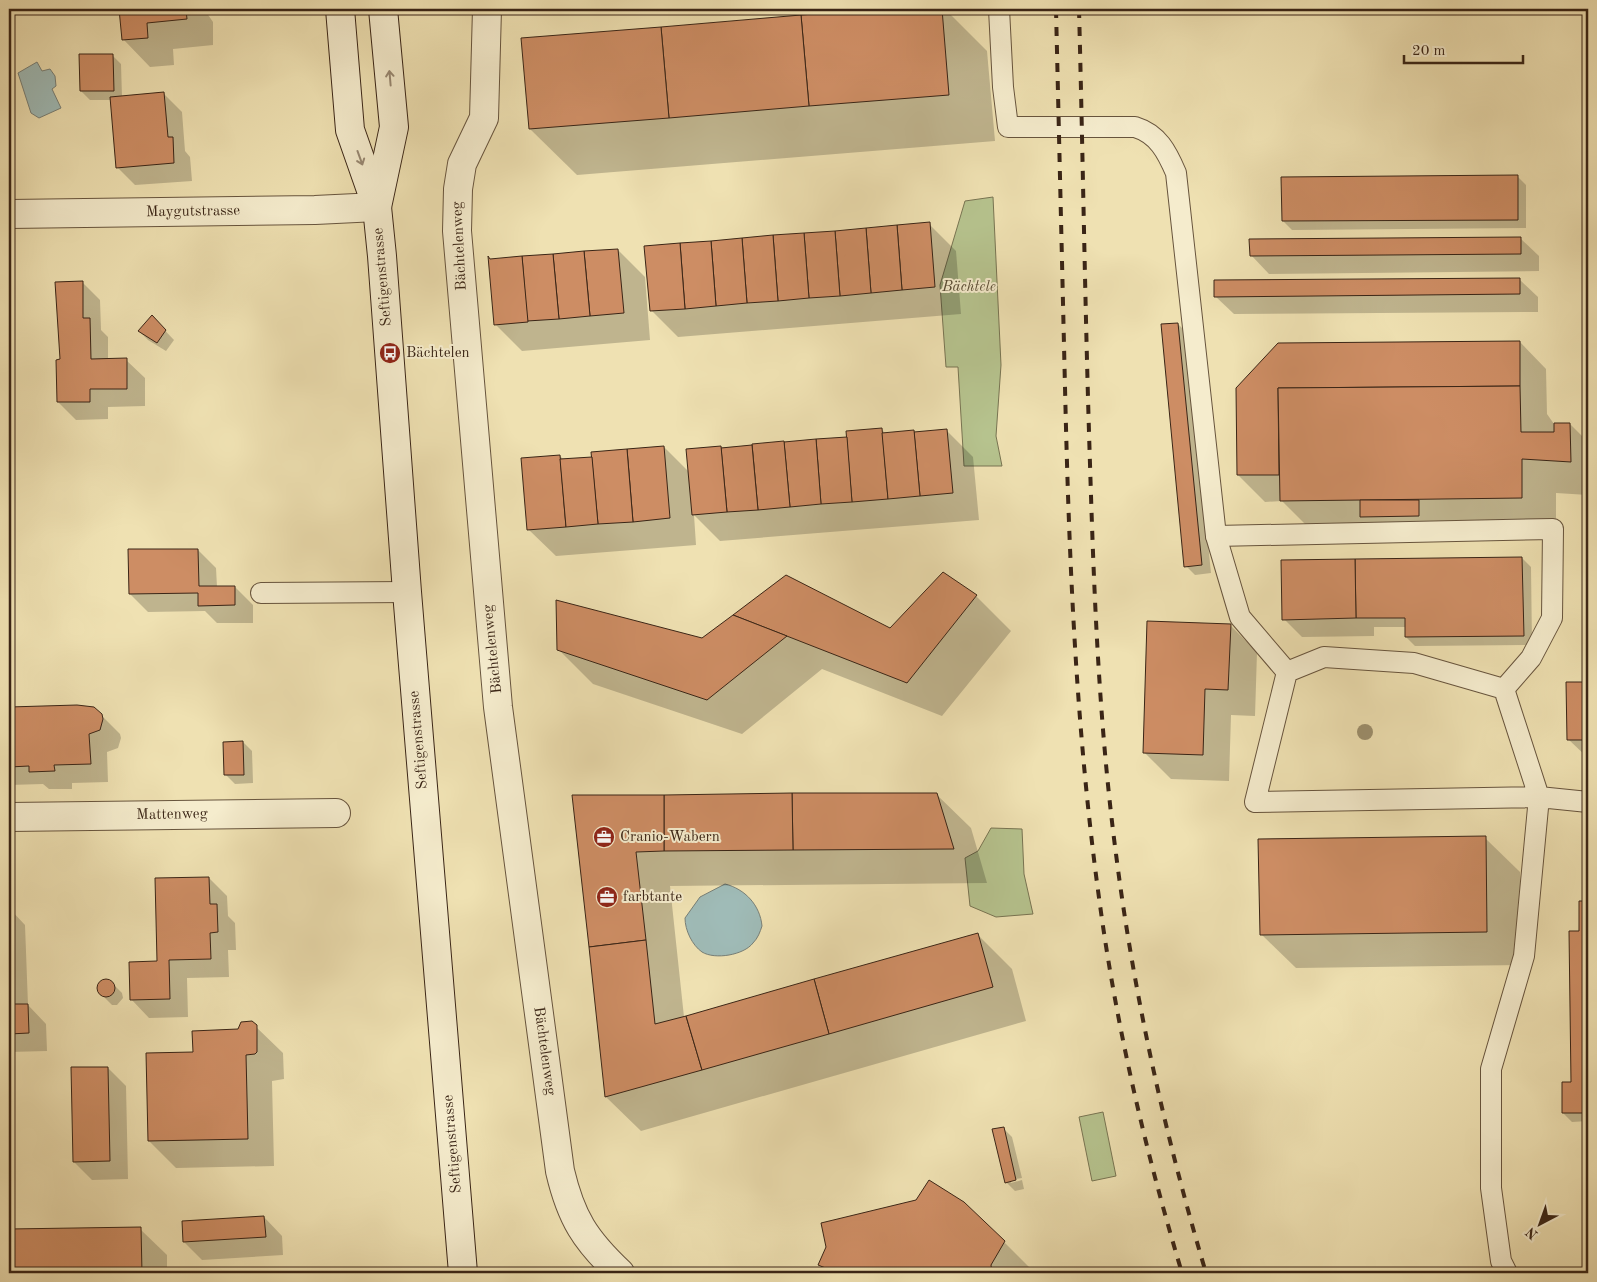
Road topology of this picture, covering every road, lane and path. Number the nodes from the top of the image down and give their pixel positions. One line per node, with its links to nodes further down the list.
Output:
1 (340, 9): 5 (street, Seftigenstrasse, one-way to 5)
2 (383, 9): 5 (street, Seftigenstrasse, one-way to 2)
3 (487, 9): 17 (street, Bächtelenweg)
4 (999, 9): 7 (lane)
5 (377, 207): 6 (street, Maygutstrasse); 9 (street, Seftigenstrasse)
6 (9, 214)
7 (1216, 536): 10 (lane); 11 (lane)
8 (261, 592): 9 (lane)
9 (407, 592): 16 (street, Seftigenstrasse)
10 (1287, 672): 11 (lane); 12 (lane)
11 (1504, 689): 12 (lane)
12 (1539, 797): 13 (lane); 18 (lane)
13 (1588, 802)
14 (336, 812): 15 (street, Mattenweg)
15 (9, 816)
16 (463, 1273)
17 (620, 1273)
18 (1507, 1273)

